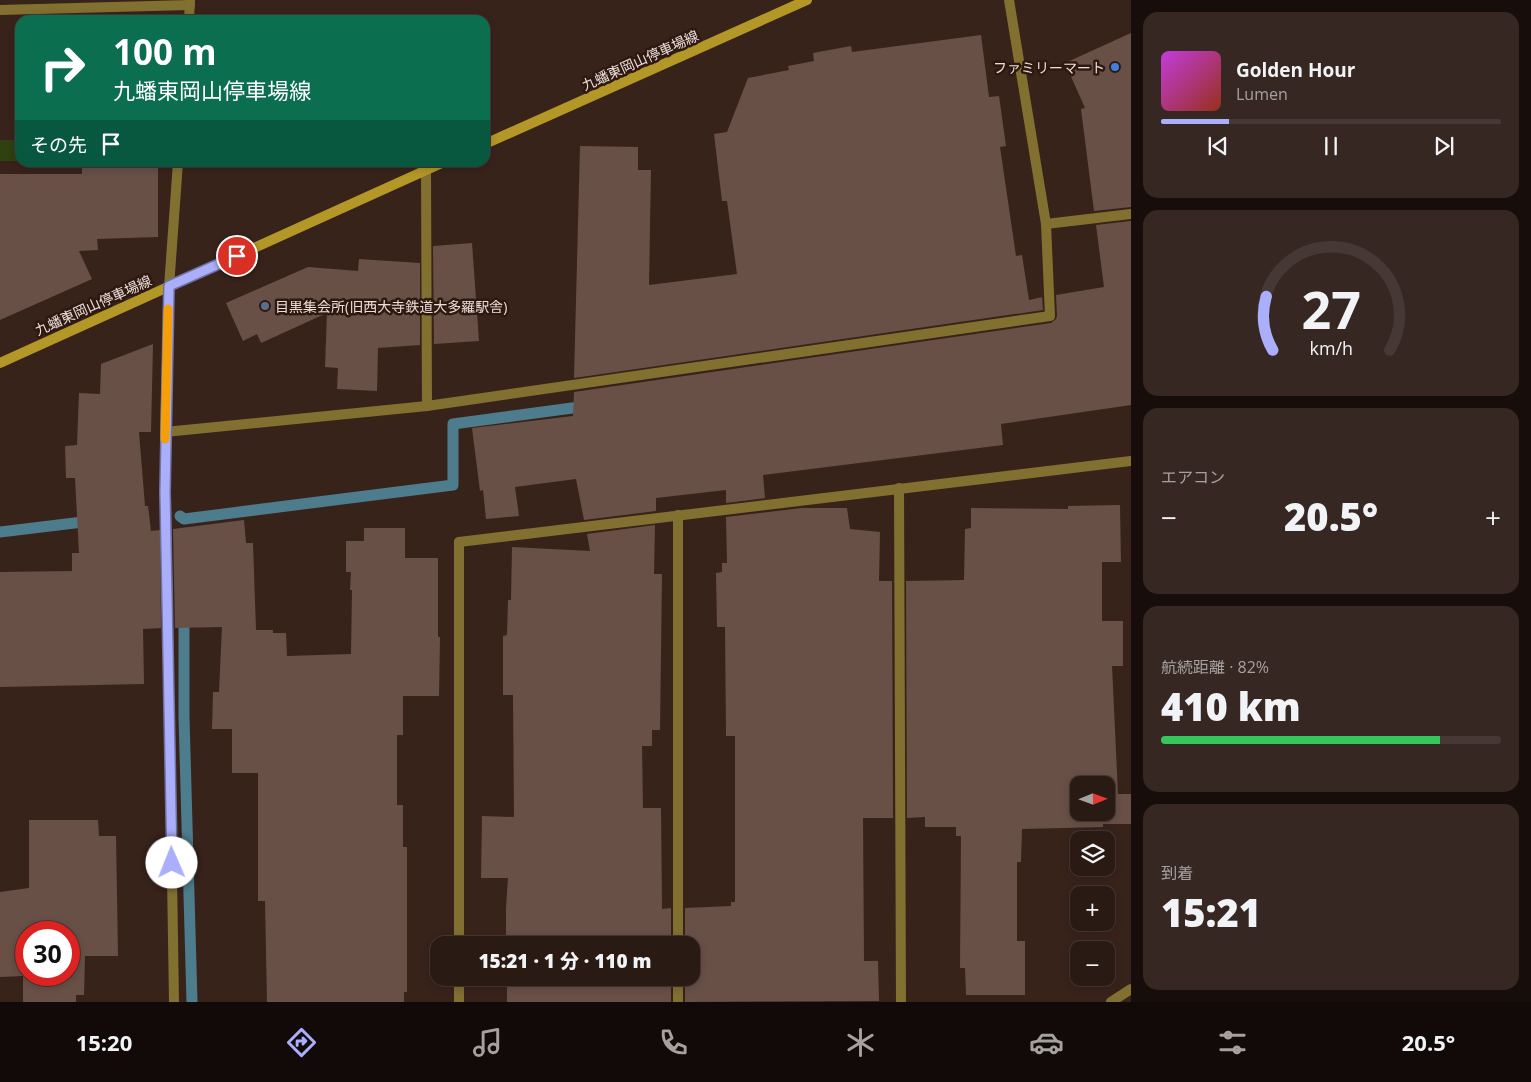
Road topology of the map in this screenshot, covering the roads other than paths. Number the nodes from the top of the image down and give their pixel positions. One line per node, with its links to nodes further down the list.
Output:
1 (807, 0): 5 (main road, 九蟠東岡山停車場線)
2 (1009, 0): 10 (street)
3 (190, 3): 4 (street)
4 (0, 10)
5 (490, 142)
6 (178, 167): 11 (street)
7 (434, 167): 8 (main road, 九蟠東岡山停車場線)
8 (426, 171): 11 (main road, 九蟠東岡山停車場線); 13 (street)
9 (1131, 214): 10 (street)
10 (1046, 224): 13 (street)
11 (169, 286): 12 (main road, 九蟠東岡山停車場線); 14 (street)
12 (0, 363)
13 (426, 406): 14 (street)
14 (165, 432): 23 (street)
15 (1131, 461): 16 (street)
16 (899, 488): 17 (street); 26 (street)
17 (678, 515): 18 (street); 19 (street)
18 (459, 936)
19 (678, 936)
20 (459, 986): 24 (street)
21 (678, 986): 25 (street)
22 (1131, 989): 27 (street)
23 (174, 1002)
24 (459, 1002)
25 (678, 1002)
26 (902, 1002)
27 (1112, 1002)

